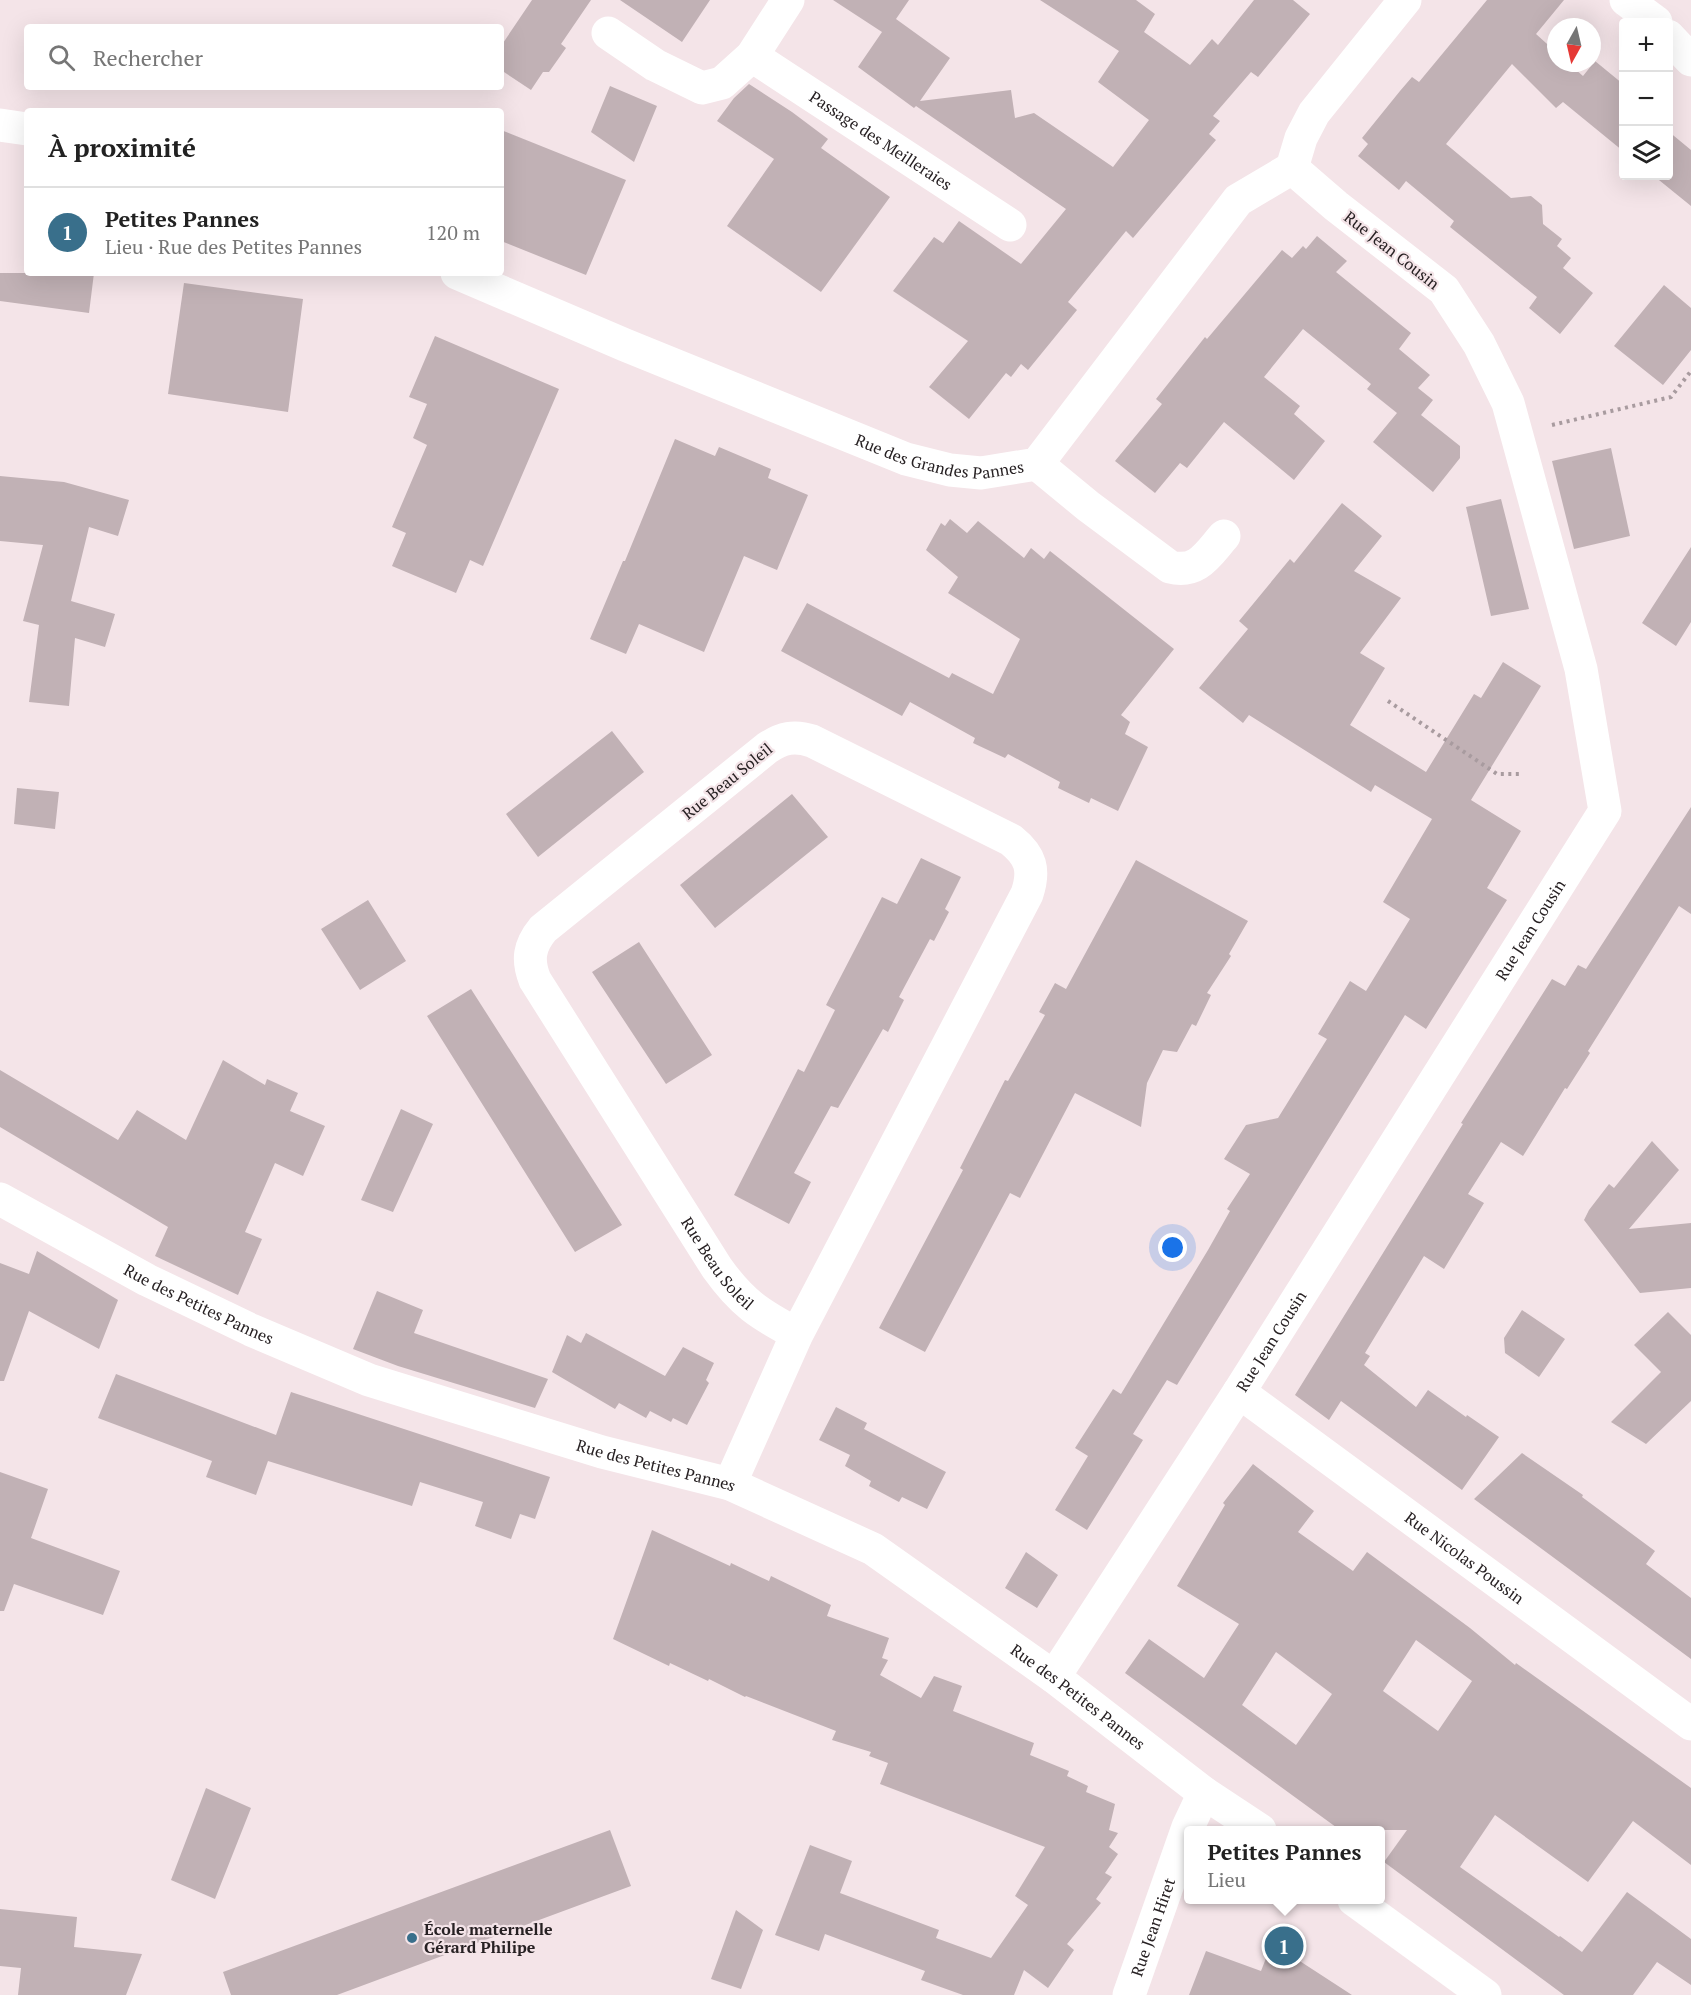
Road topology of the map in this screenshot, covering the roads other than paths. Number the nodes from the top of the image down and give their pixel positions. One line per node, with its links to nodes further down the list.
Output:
1 (788, 0): 7 (street)
2 (1404, 0): 11 (street)
3 (1626, 0): 4 (street)
4 (1651, 18)
5 (608, 33): 7 (street)
6 (1673, 41): 8 (street)
7 (752, 56): 12 (street, Passage des Meilleraies)
8 (1691, 60)
9 (0, 125): 10 (street)
10 (24, 129)
11 (1292, 168): 14 (street, Rue des Grandes Pannes); 18 (street, Rue Jean Cousin)
12 (1010, 225)
13 (464, 276): 14 (street, Rue des Grandes Pannes)
14 (1037, 464): 15 (street)
15 (1224, 536)
16 (0, 1199): 19 (street, Rue des Petites Pannes)
17 (797, 1334): 17 (street, Rue Beau Soleil); 19 (street, Rue Beau Soleil)
18 (1239, 1392): 20 (street, Rue Jean Cousin); 21 (street, Rue Nicolas Poussin)
19 (730, 1484): 20 (street, Rue des Petites Pannes)
20 (1054, 1677): 22 (street, Rue des Petites Pannes)
21 (1691, 1724)
22 (1204, 1792): 23 (street, Rue Jean Hiret); 24 (street, Rue des Petites Pannes)
23 (1188, 1826)
24 (1254, 1826)
25 (1184, 1838): 27 (street, Rue Jean Hiret)
26 (1361, 1904): 28 (street)
27 (1129, 1995)
28 (1485, 1995)

